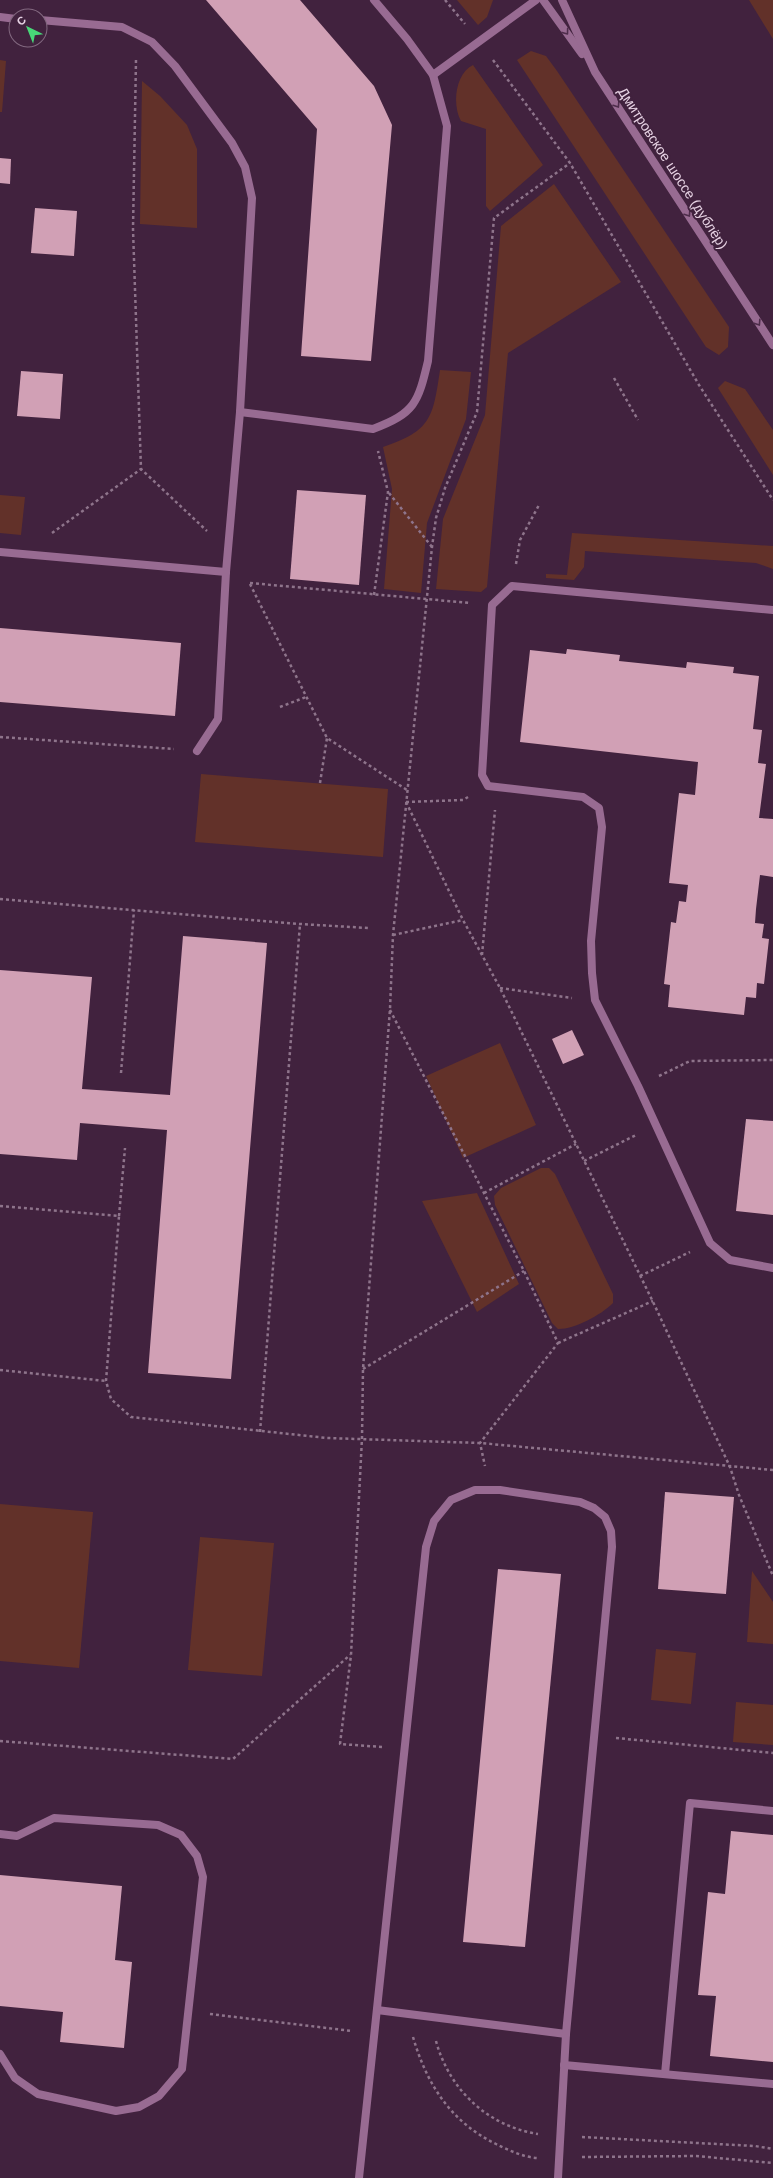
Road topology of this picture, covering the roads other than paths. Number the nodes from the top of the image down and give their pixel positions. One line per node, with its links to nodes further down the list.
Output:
1 (374, 0): 7 (street)
2 (536, 0): 7 (street)
3 (543, 0): 6 (street, one-way to 6)
4 (562, 0): 6 (street, Дмитровское шоссе (дублёр))
5 (48, 21): 9 (street)
6 (595, 72): 8 (street, Дмитровское шоссе (дублёр), one-way to 8)
7 (433, 75): 9 (street)
8 (773, 345)
9 (240, 412): 11 (street)
10 (0, 552): 11 (street)
11 (226, 572): 13 (street)
12 (773, 610): 14 (street)
13 (197, 751)
14 (773, 1268)
15 (773, 1811): 21 (street)
16 (0, 1834): 19 (street)
17 (377, 2010): 18 (street); 18 (street); 23 (street)
18 (566, 2034): 20 (street)
19 (0, 2054)
20 (564, 2065): 21 (street); 24 (street)
21 (665, 2074): 22 (street)
22 (773, 2084)
23 (359, 2178)
24 (558, 2178)

